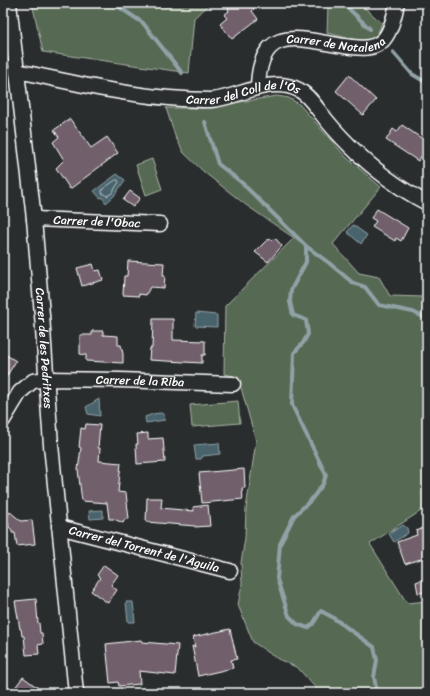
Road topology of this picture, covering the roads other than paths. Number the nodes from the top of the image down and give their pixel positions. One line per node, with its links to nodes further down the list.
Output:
1 (9, 3): 3 (street, Carrer de les Pedritxes)
2 (397, 3): 4 (street, Carrer de Notalena)
3 (17, 71): 4 (street, Carrer del Coll de l'Ós); 6 (street, Carrer de les Pedritxes)
4 (258, 87): 5 (street, Carrer del Coll de l'Ós)
5 (427, 203)
6 (34, 219): 7 (street, Carrer de l'Obac); 8 (street, Carrer de les Pedritxes)
7 (160, 224)
8 (47, 379): 9 (street, Carrer de la Riba); 10 (street, Carrer de la Riba); 11 (street, Carrer de les Pedritxes)
9 (233, 384)
10 (3, 420)
11 (59, 527): 12 (street, Carrer del Torrent de l'Àguila); 13 (street, Carrer de les Pedritxes)
12 (230, 571)
13 (76, 693)

